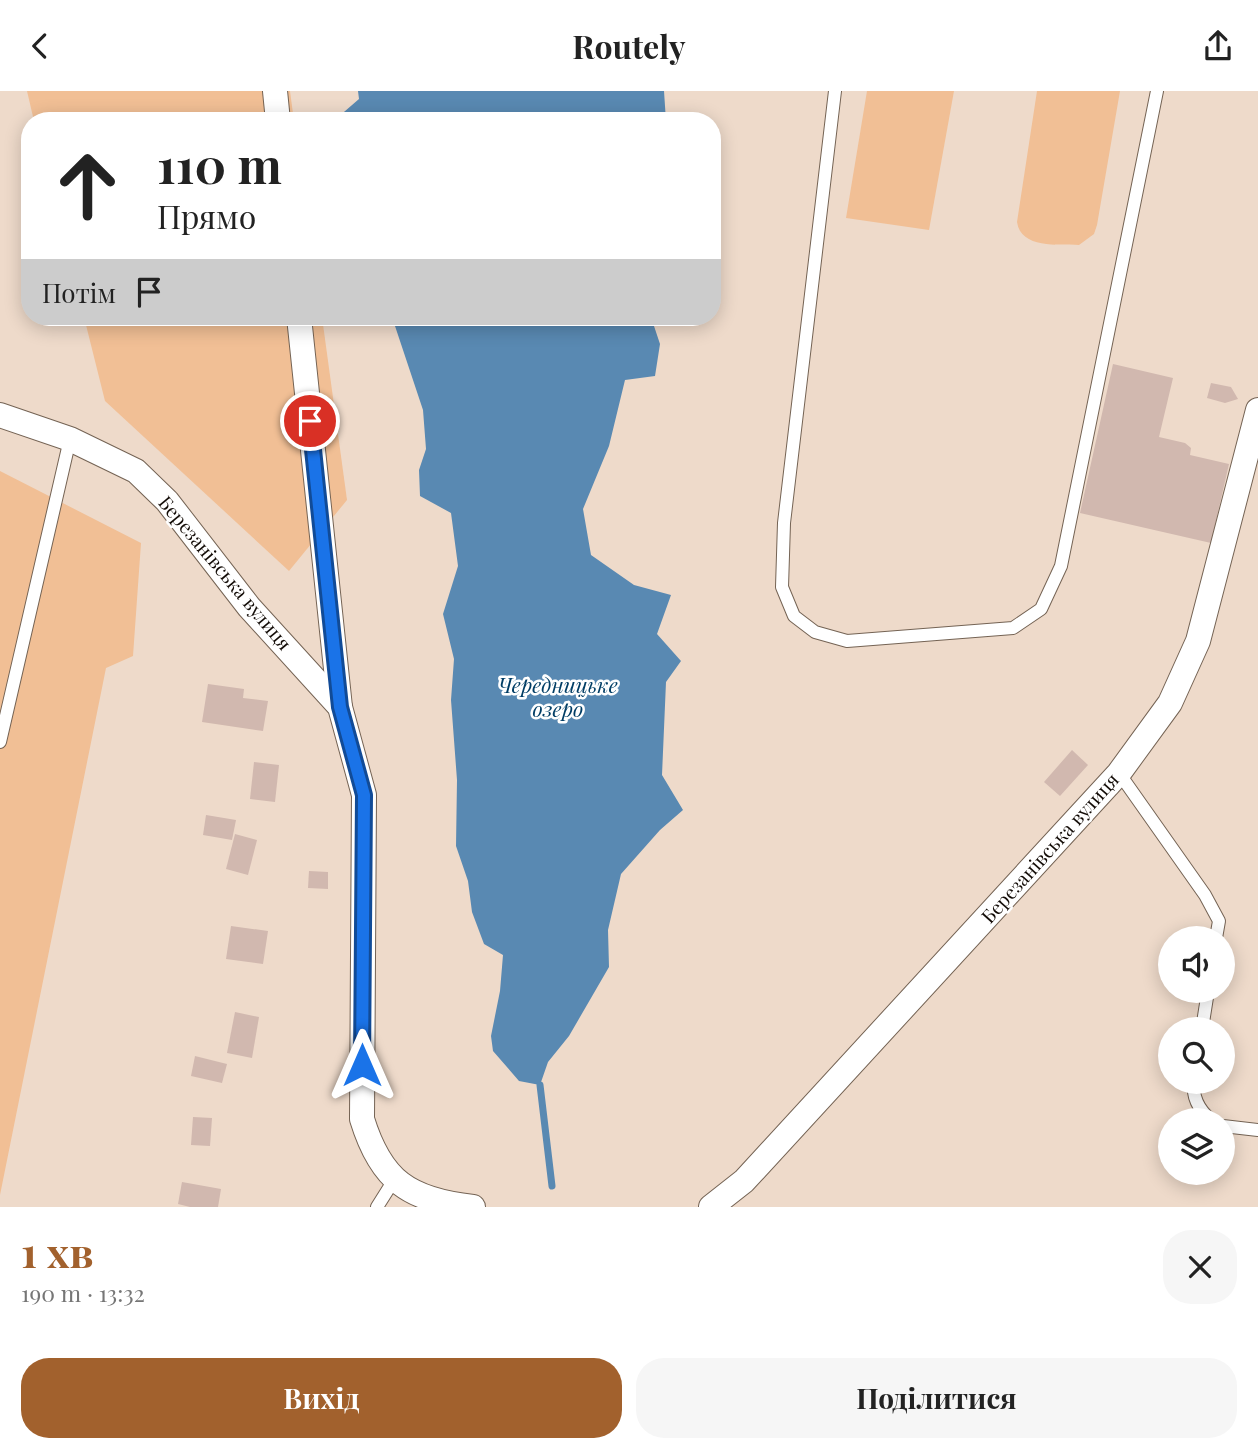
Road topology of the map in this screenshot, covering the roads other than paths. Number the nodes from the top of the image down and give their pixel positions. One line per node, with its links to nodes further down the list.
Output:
1 (275, 91): 4 (street)
2 (835, 91): 3 (lane)
3 (1157, 91)
4 (277, 112)
5 (300, 326): 9 (street)
6 (1258, 410): 11 (street, Березанівська вулиця)
7 (0, 415): 8 (street, Березанівська вулиця)
8 (70, 439): 9 (street, Березанівська вулиця); 10 (lane)
9 (340, 707): 15 (street, Березанівська вулиця)
10 (0, 742)
11 (1119, 773): 12 (lane); 18 (street, Березанівська вулиця)
12 (1218, 926)
13 (1235, 1127): 14 (lane)
14 (1258, 1130)
15 (394, 1180): 16 (lane); 17 (street, Березанівська вулиця)
16 (377, 1207)
17 (473, 1207)
18 (711, 1207)

